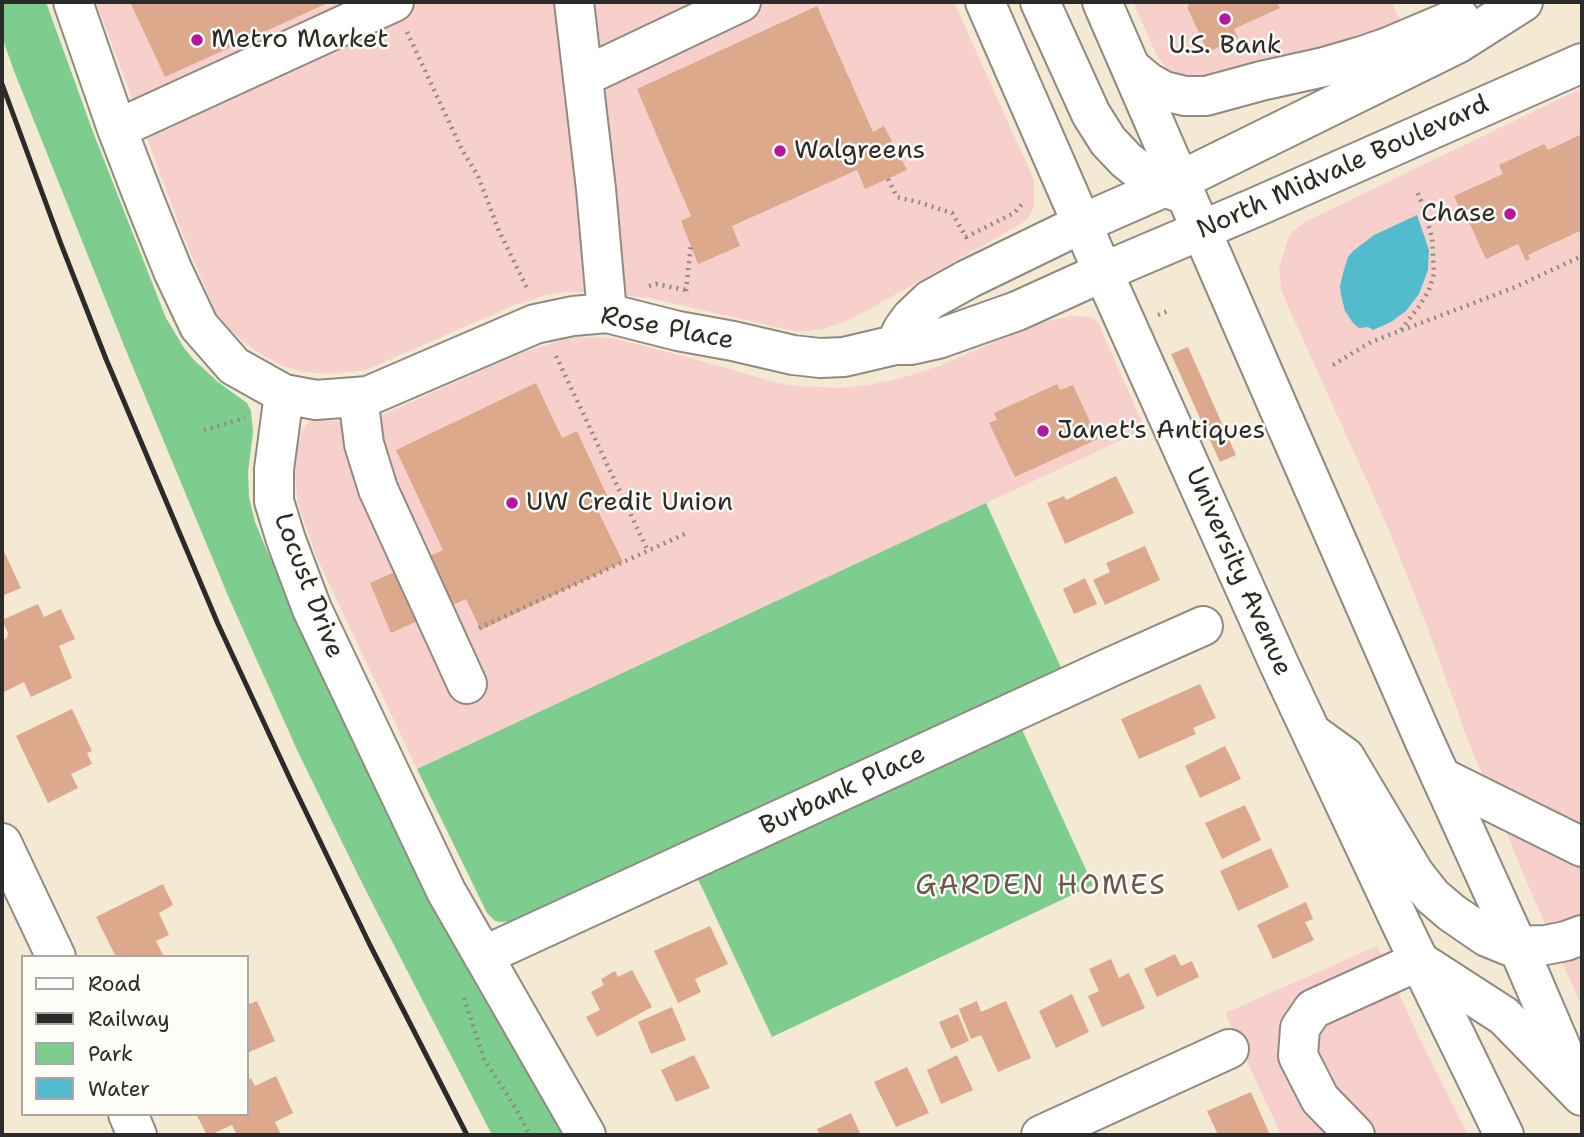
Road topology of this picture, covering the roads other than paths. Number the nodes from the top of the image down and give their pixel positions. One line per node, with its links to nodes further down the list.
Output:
1 (73, 2): 13 (main road)
2 (393, 2): 13 (main road)
3 (574, 2): 12 (main road)
4 (741, 2): 12 (main road)
5 (985, 2): 16 (main road, University Avenue)
6 (1041, 2): 14 (main road)
7 (1102, 2): 11 (main road)
8 (1511, 2): 11 (main road)
9 (1524, 2): 14 (main road, North Midvale Boulevard)
10 (1582, 63): 15 (main road, North Midvale Boulevard)
11 (1131, 68): 14 (main road)
12 (598, 70): 19 (main road)
13 (117, 129): 21 (main road)
14 (1177, 188): 15 (main road); 16 (main road, North Midvale Boulevard); 17 (main road)
15 (1256, 207): 17 (main road, North Midvale Boulevard)
16 (1081, 224): 18 (main road, University Avenue); 20 (main road)
17 (1202, 230): 18 (main road, North Midvale Boulevard); 26 (main road)
18 (1103, 272): 20 (main road, Rose Place); 25 (main road, University Avenue)
19 (607, 313): 20 (main road, Rose Place); 22 (main road, Rose Place)
20 (895, 345)
21 (284, 394): 22 (main road, Rose Place); 32 (main road, Locust Drive)
22 (358, 397): 24 (main road)
23 (1203, 626): 32 (main road, Burbank Place)
24 (467, 684)
25 (1312, 733): 30 (main road); 33 (main road, University Avenue)
26 (1441, 777): 28 (main road); 30 (main road)
27 (2, 843): 31 (main road)
28 (1582, 847)
29 (1582, 935): 30 (main road)
30 (1518, 947): 35 (main road)
31 (55, 955)
32 (483, 956): 38 (main road, Locust Drive)
33 (1419, 961): 35 (main road); 40 (main road); 41 (main road, University Avenue)
34 (1229, 1049): 39 (main road)
35 (1582, 1096)
36 (129, 1116): 37 (main road)
37 (137, 1135)
38 (586, 1135)
39 (1041, 1135)
40 (1356, 1135)
41 (1504, 1135)

